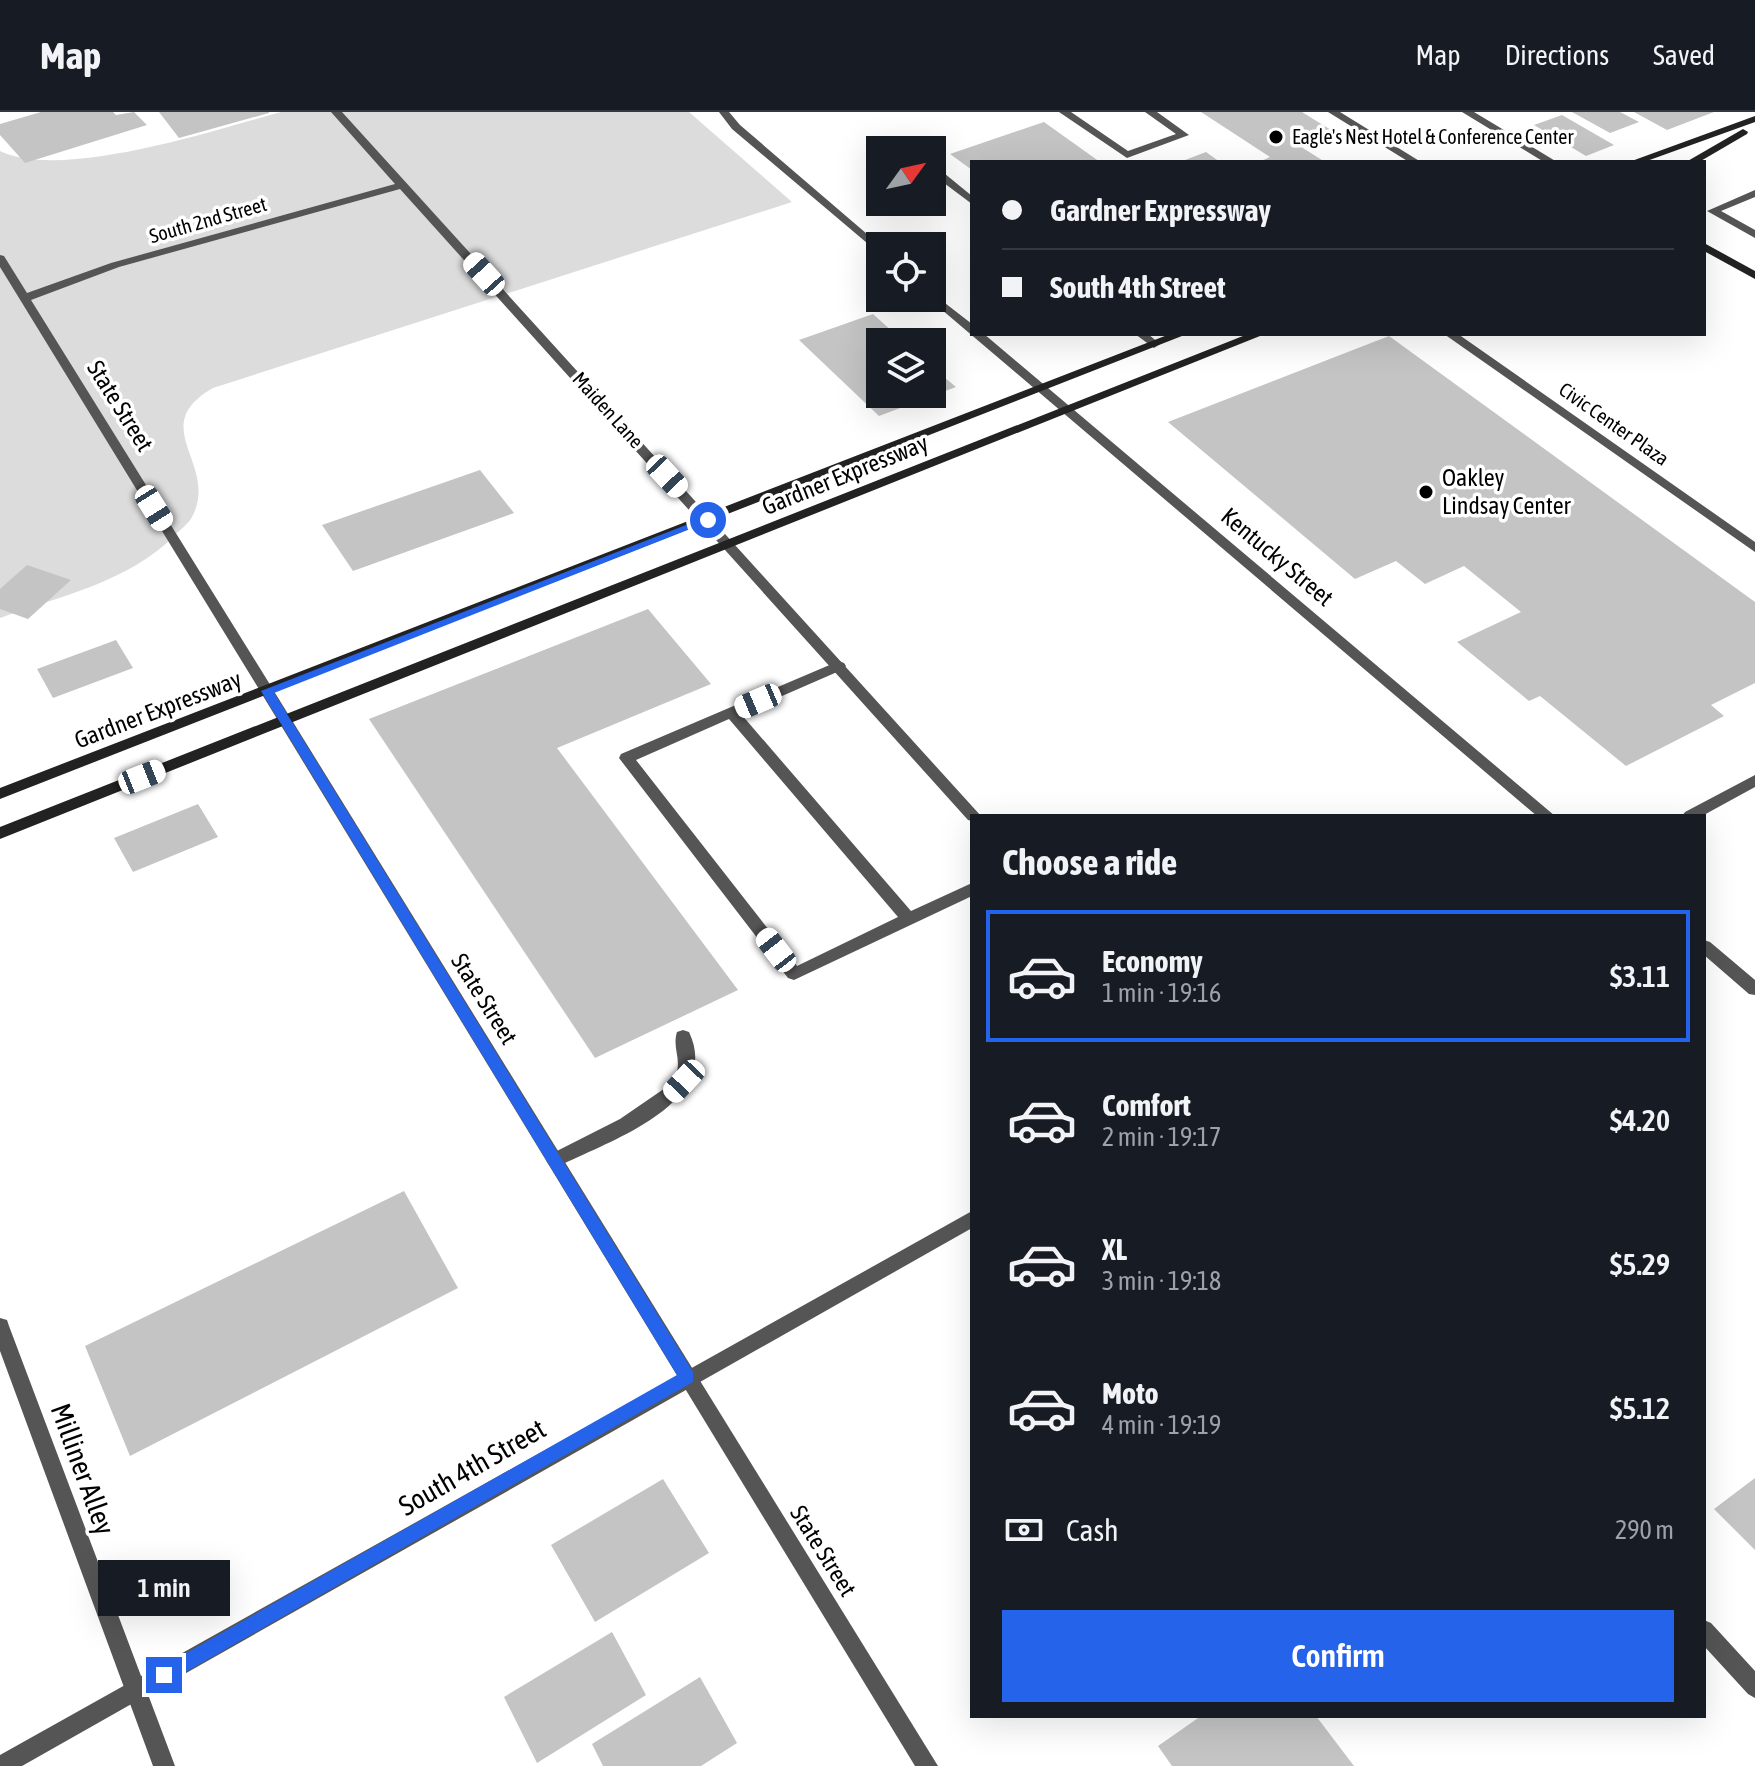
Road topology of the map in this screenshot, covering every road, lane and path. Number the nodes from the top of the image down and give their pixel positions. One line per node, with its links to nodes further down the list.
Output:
1 (336, 112): 13 (street, Maiden Lane)
2 (724, 112): 17 (street)
3 (1064, 112): 4 (street)
4 (1150, 112)
5 (1333, 112): 8 (street)
6 (1467, 112): 9 (street)
7 (1755, 122): 10 (main road); 11 (main road)
8 (1413, 160)
9 (1549, 160)
10 (1640, 160)
11 (1694, 160)
12 (946, 180): 15 (street)
13 (403, 185): 21 (street, South 2nd Street); 32 (street, Maiden Lane)
14 (1755, 193): 16 (street)
15 (970, 199)
16 (1755, 235)
17 (866, 239)
18 (1706, 247): 20 (main road)
19 (0, 258): 21 (street, State Street)
20 (1755, 276)
21 (25, 298): 36 (street, State Street)
22 (946, 308): 23 (street)
23 (970, 328)
24 (979, 336): 30 (street, Kentucky Street)
25 (1144, 336): 29 (street)
26 (1176, 336): 29 (main road, Gardner Expressway)
27 (1254, 336): 31 (main road, Gardner Expressway)
28 (1453, 336): 34 (street, Civic Center Plaza)
29 (1154, 344): 30 (main road, Gardner Expressway)
30 (1039, 388): 31 (street, Kentucky Street); 32 (main road, Gardner Expressway)
31 (1066, 411): 33 (main road, Gardner Expressway); 42 (street, Kentucky Street)
32 (708, 520): 33 (street, Maiden Lane); 36 (main road, Gardner Expressway)
33 (729, 544): 35 (street, Maiden Lane); 38 (main road, Gardner Expressway)
34 (1755, 548)
35 (839, 666): 37 (street); 41 (street, Maiden Lane)
36 (267, 691): 38 (street, State Street); 40 (main road, Gardner Expressway)
37 (731, 712): 46 (street); 46 (street)
38 (284, 720): 44 (main road, Gardner Expressway); 50 (street, State Street)
39 (1755, 780): 43 (street)
40 (0, 794)
41 (971, 814)
42 (1545, 814)
43 (1694, 814)
44 (0, 833)
45 (970, 890): 46 (street)
46 (909, 919)
47 (1706, 948): 48 (street)
48 (1755, 989)
49 (683, 1037): 50 (street)
50 (555, 1160): 53 (street, State Street)
51 (970, 1220): 53 (street, South 4th Street)
52 (0, 1326): 56 (street, Milliner Alley)
53 (687, 1377): 56 (street, South 4th Street); 59 (street, State Street)
54 (1706, 1632): 55 (street)
55 (1755, 1687)
56 (136, 1690): 57 (street, South 4th Street); 58 (street, Milliner Alley)
57 (1, 1766)
58 (164, 1766)
59 (927, 1766)

